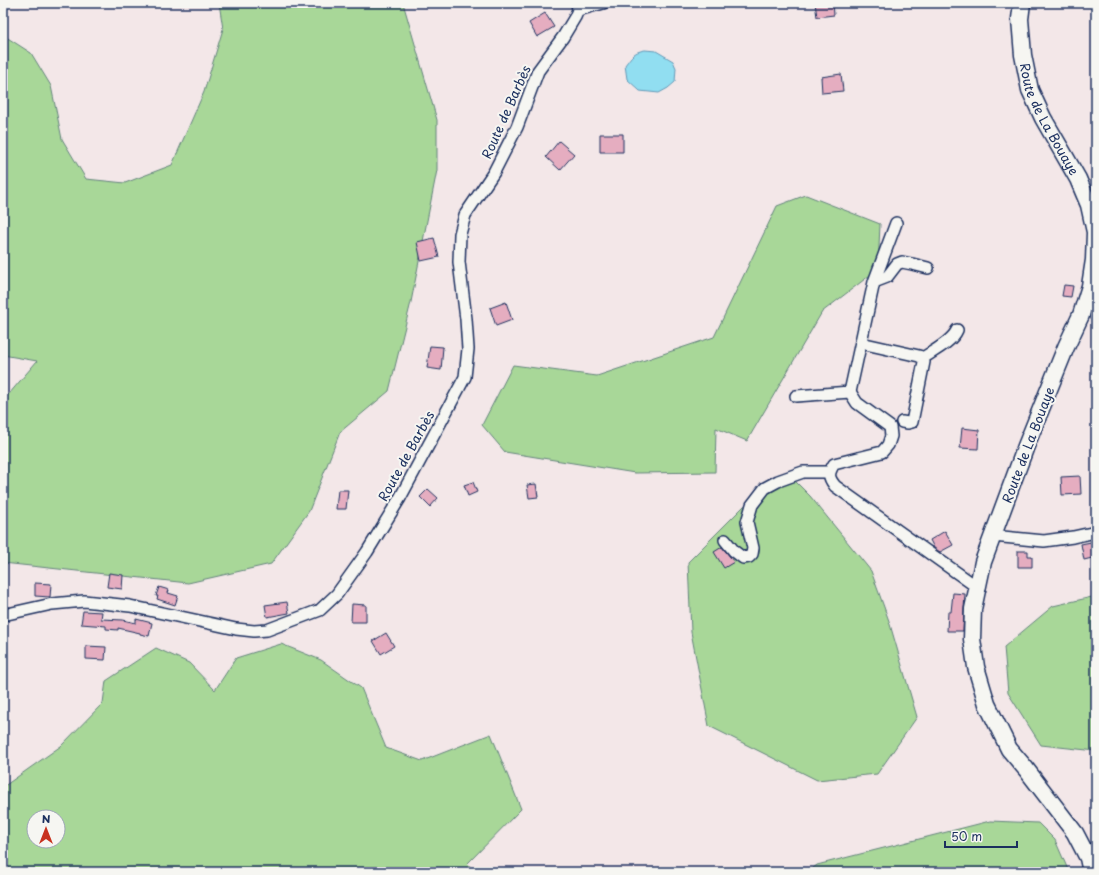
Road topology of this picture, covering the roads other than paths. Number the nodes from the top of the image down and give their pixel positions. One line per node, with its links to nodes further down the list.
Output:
1 (603, 3): 3 (street)
2 (1022, 3): 4 (main road, Route de La Bouaye)
3 (577, 7): 19 (street, Route de Barbès)
4 (1093, 210): 16 (main road, Route de La Bouaye)
5 (896, 223): 7 (street)
6 (928, 268): 7 (street)
7 (874, 282): 9 (street)
8 (957, 330): 10 (street)
9 (861, 344): 10 (street); 11 (street)
10 (922, 358): 13 (street)
11 (850, 392): 12 (street); 14 (street)
12 (796, 396)
13 (902, 422)
14 (829, 472): 17 (street); 18 (street)
15 (1096, 532): 16 (street)
16 (993, 536): 18 (main road, Route de La Bouaye)
17 (725, 540)
18 (977, 587): 20 (main road, Route de La Bouaye)
19 (3, 615)
20 (1091, 872)

